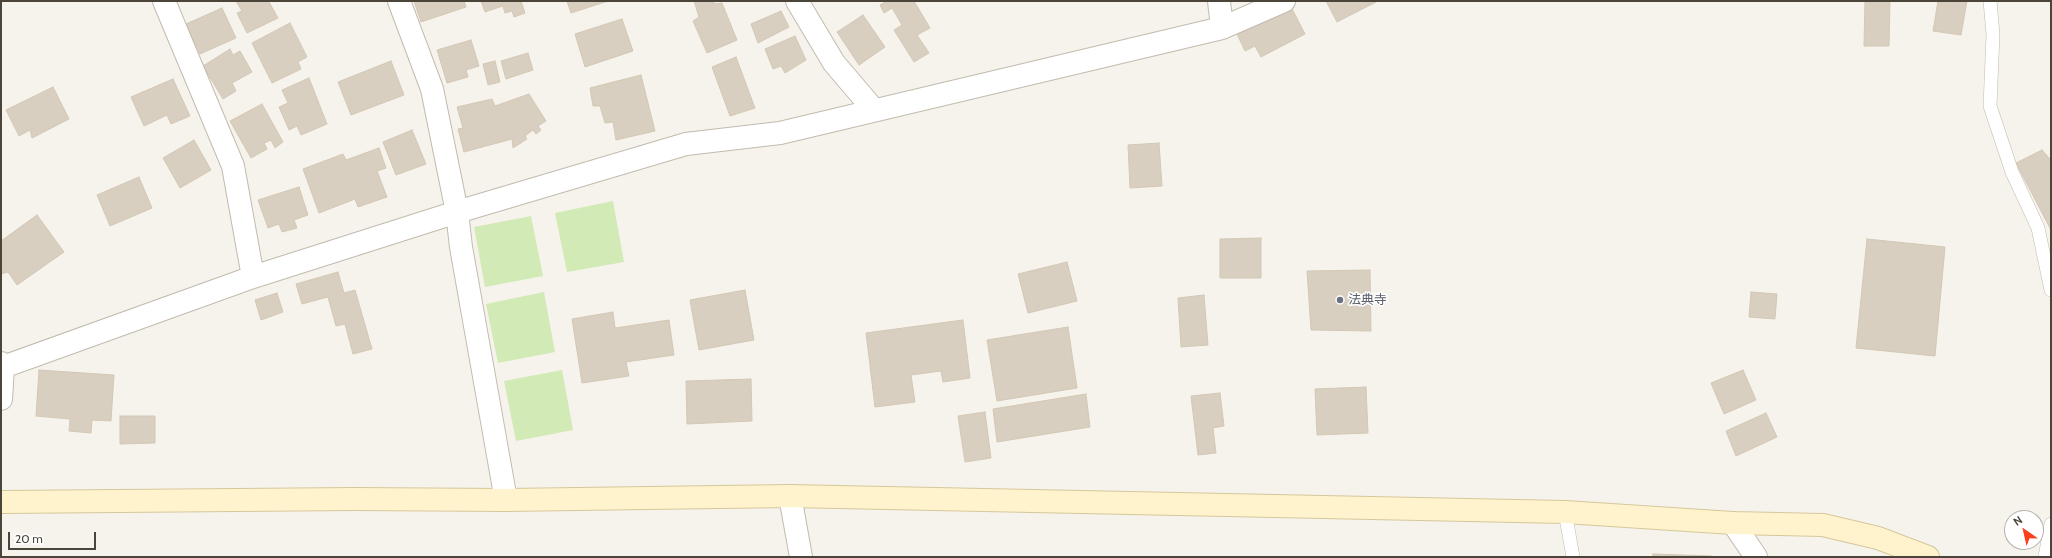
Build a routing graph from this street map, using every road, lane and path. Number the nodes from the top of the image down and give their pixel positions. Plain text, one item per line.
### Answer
1 (164, 1) edge
2 (399, 1) edge
3 (797, 1) edge
4 (1219, 1) edge
5 (1284, 1) edge
6 (1990, 1) edge
7 (1222, 28) junction
8 (874, 110) junction
9 (457, 212) junction
10 (253, 277) junction
11 (2051, 290) edge
12 (2, 365) edge
13 (1, 399) edge
14 (790, 496) junction
15 (506, 500) junction
16 (1, 502) edge
17 (1565, 512) junction
18 (1733, 523) junction
19 (2051, 524) edge
20 (801, 557) edge
21 (1573, 557) edge
22 (1756, 557) edge
23 (1928, 557) edge
24 (2045, 557) edge

1 - 10 street
2 - 9 street
3 - 8 street
4 - 7 street
5 - 7 street
6 - 11 lane
7 - 8 street
8 - 9 street
9 - 10 street
9 - 15 street
10 - 12 street
12 - 13 street
14 - 15 street
14 - 17 street
14 - 20 street
15 - 16 street
17 - 18 street
17 - 21 lane
18 - 22 street
18 - 23 street
19 - 24 lane

